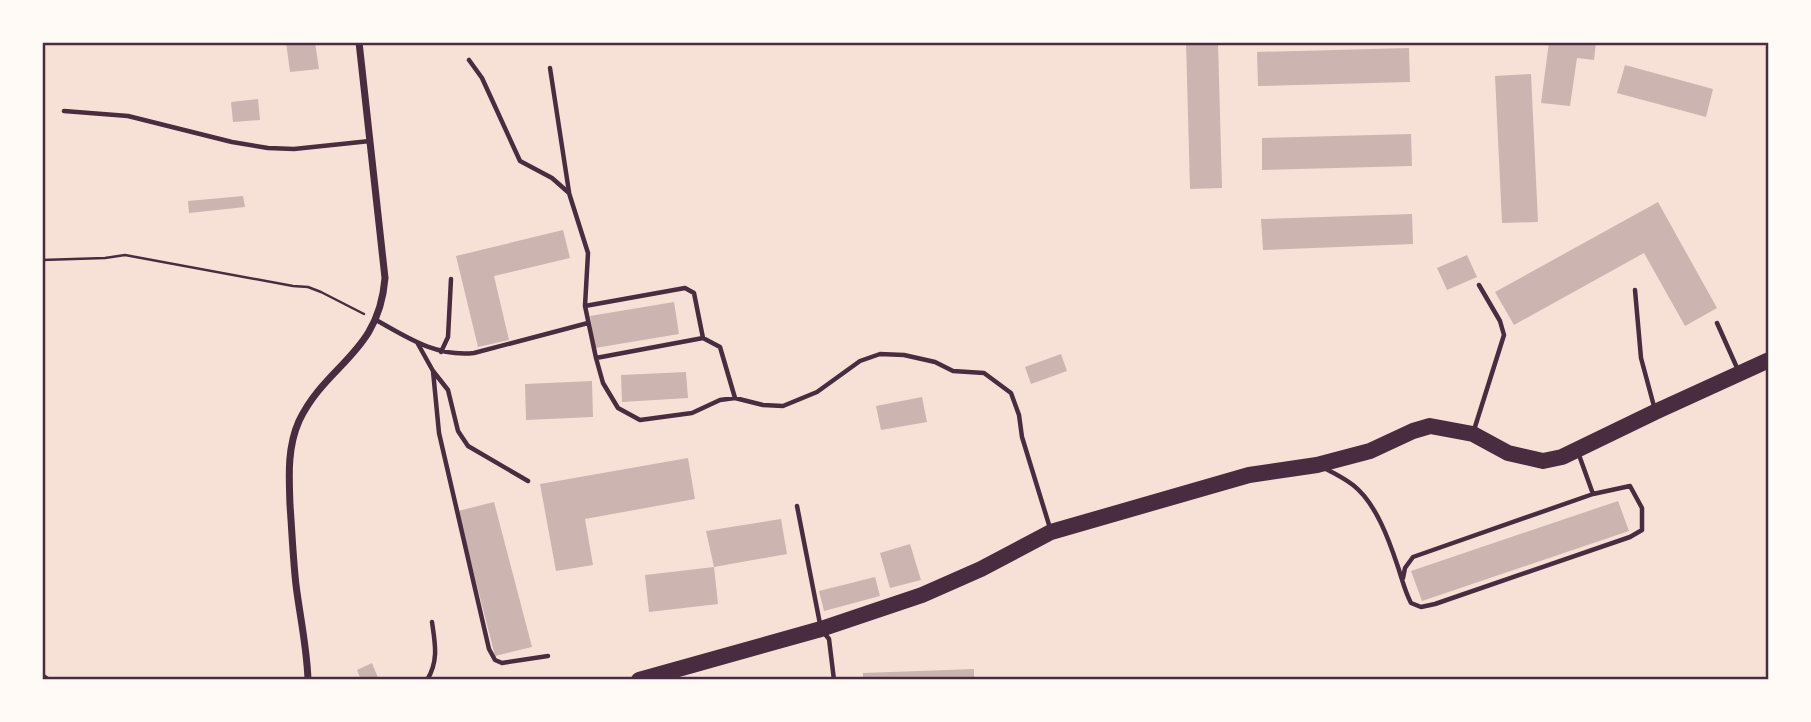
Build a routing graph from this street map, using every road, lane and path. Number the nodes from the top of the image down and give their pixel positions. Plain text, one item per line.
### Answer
1 (359, 42) edge
2 (470, 60) dead end
3 (550, 68) dead end
4 (64, 111) dead end
5 (371, 141) junction
6 (569, 193) junction
7 (42, 260) edge
8 (451, 279) dead end
9 (1479, 285) dead end
10 (1635, 290) dead end
11 (585, 306) junction
12 (376, 320) junction
13 (588, 323) junction
14 (1717, 323) dead end
15 (703, 338) junction
16 (417, 343) junction
17 (441, 352) junction
18 (596, 358) junction
19 (1769, 360) edge
20 (433, 371) junction
21 (1740, 374) junction
22 (735, 398) junction
23 (1655, 412) junction
24 (1473, 434) junction
25 (1577, 451) junction
26 (1317, 465) junction
27 (528, 481) dead end
28 (1593, 494) junction
29 (797, 506) dead end
30 (1051, 532) junction
31 (1402, 583) junction
32 (432, 622) dead end
33 (821, 629) junction
34 (548, 656) dead end
35 (42, 675) edge
36 (48, 680) edge
37 (309, 680) edge
38 (427, 680) edge
39 (639, 680) edge
40 (834, 680) edge

1 - 5 street
2 - 6 lane
3 - 6 lane
4 - 5 lane
5 - 12 street
6 - 11 lane
7 - 12 path
8 - 17 lane
9 - 24 lane
10 - 23 lane
11 - 13 lane
11 - 15 lane
12 - 16 lane
12 - 37 street
13 - 17 lane
13 - 18 lane
14 - 21 lane
15 - 18 lane
15 - 22 lane
16 - 17 lane
16 - 20 lane
18 - 22 lane
19 - 21 main road
20 - 27 lane
20 - 34 lane
21 - 23 main road
22 - 30 lane
23 - 25 main road
24 - 25 main road
24 - 26 main road
25 - 28 lane
26 - 30 main road
26 - 31 lane
28 - 31 lane
28 - 31 lane
29 - 33 lane
30 - 33 main road
32 - 38 lane
33 - 39 main road
33 - 40 lane
35 - 36 lane

